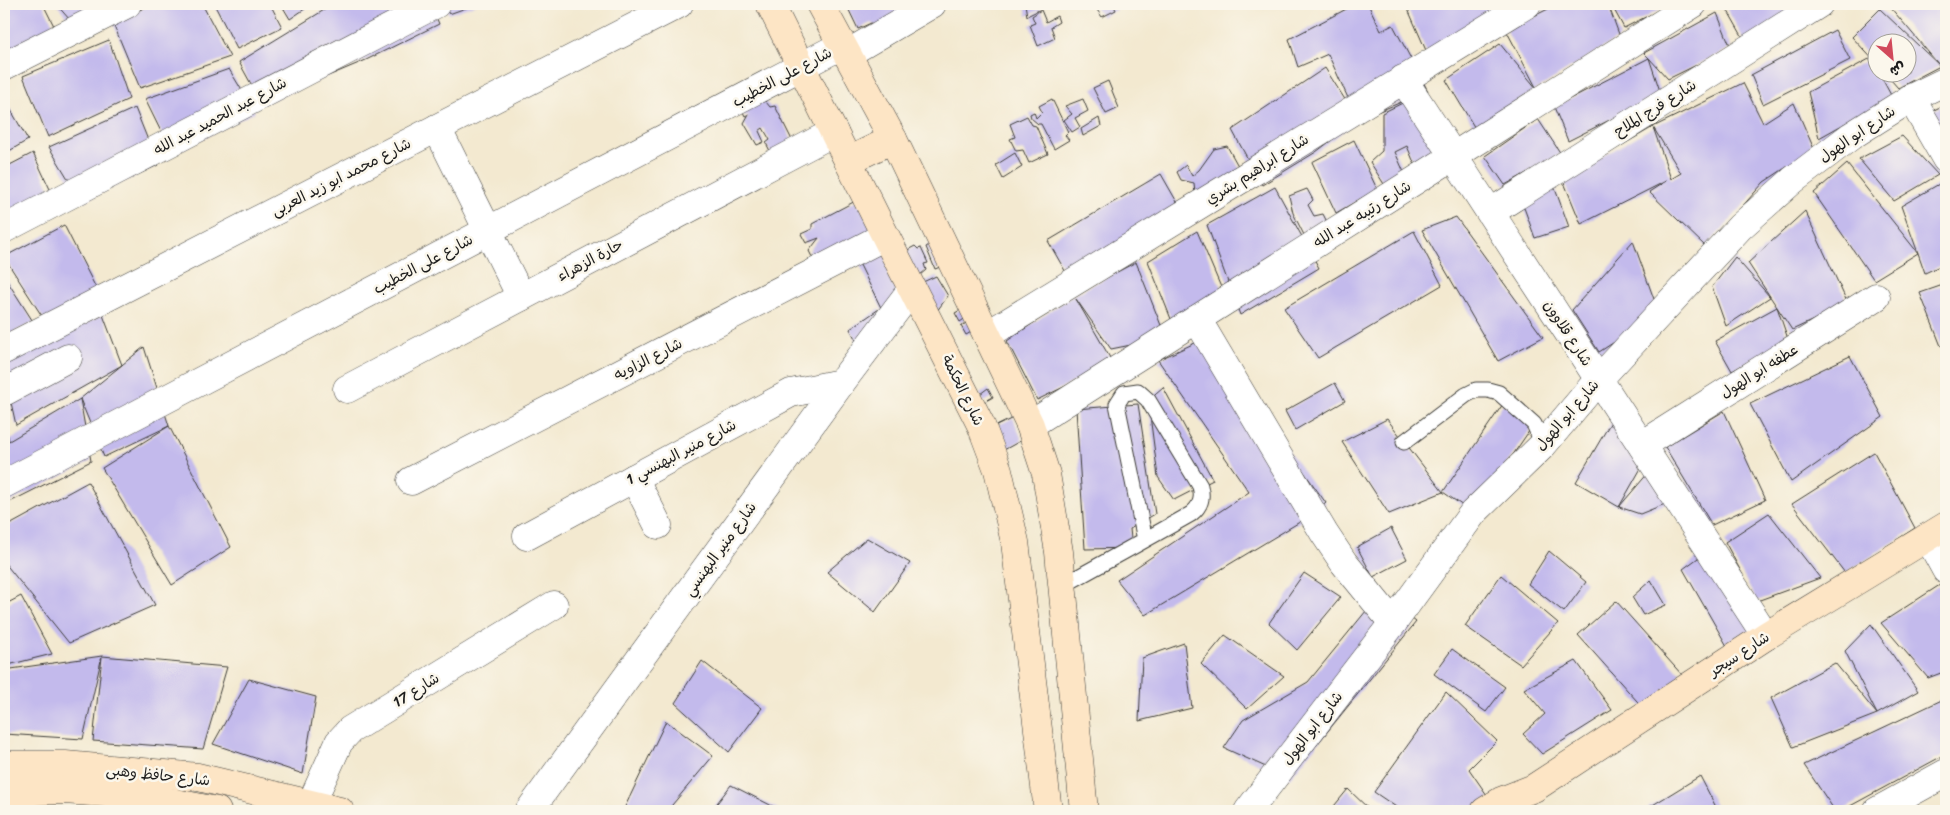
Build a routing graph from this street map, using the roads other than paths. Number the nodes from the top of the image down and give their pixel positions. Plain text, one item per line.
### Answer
1 (127, 4) edge
2 (436, 4) edge
3 (679, 4) edge
4 (770, 4) edge
5 (820, 4) edge
6 (932, 4) edge
7 (1527, 4) edge
8 (1693, 4) edge
9 (1819, 4) edge
10 (845, 50) junction
11 (4, 66) edge
12 (802, 67) junction
13 (1404, 79) junction
14 (1946, 81) edge
15 (1911, 98) junction
16 (437, 128) junction
17 (834, 132) junction
18 (893, 139) junction
19 (1454, 156) junction
20 (1946, 160) edge
21 (848, 161) junction
22 (1491, 212) junction
23 (4, 229) edge
24 (487, 230) junction
25 (885, 236) junction
26 (912, 289) junction
27 (521, 297) junction
28 (1876, 297) dead end
29 (1197, 318) junction
30 (988, 335) junction
31 (4, 350) edge
32 (68, 358) dead end
33 (1598, 380) junction
34 (840, 383) junction
35 (347, 389) dead end
36 (4, 392) edge
37 (1030, 425) junction
38 (1404, 442) dead end
39 (1543, 445) junction
40 (1642, 445) junction
41 (634, 478) junction
42 (411, 482) dead end
43 (4, 484) edge
44 (658, 525) dead end
45 (1937, 531) edge
46 (527, 536) dead end
47 (1145, 540) junction
48 (1946, 570) edge
49 (1062, 586) junction
50 (554, 605) dead end
51 (1393, 623) junction
52 (1766, 636) junction
53 (4, 765) edge
54 (1946, 773) edge
55 (1534, 788) junction
56 (4, 792) edge
57 (312, 804) junction
58 (217, 811) edge
59 (340, 811) edge
60 (529, 811) edge
61 (1048, 811) edge
62 (1084, 811) edge
63 (1248, 811) edge
64 (1485, 811) edge
65 (1520, 811) edge
66 (1877, 811) edge

1 - 11 street
2 - 23 street, شارع عبد الحميد عبد الله
3 - 16 street, شارع محمد ابو زيد العربى
4 - 12 street, شارع الحكمة
5 - 10 street
6 - 10 street, شارع على الخطيب
7 - 13 street, شارع ابراهيم بشري
8 - 19 street, شارع رتيبه عبد الله
9 - 22 street, شارع فرج الملاح
10 - 12 street, شارع على الخطيب
10 - 18 street
12 - 17 street, شارع الحكمة
12 - 24 street, شارع على الخطيب
13 - 19 street, شارع قلاوون
13 - 30 street, شارع ابراهيم بشري
14 - 15 street, شارع ابو الهول
15 - 20 street
15 - 33 street, شارع ابو الهول
16 - 24 street
16 - 31 street, شارع محمد ابو زيد العربى
17 - 21 street, شارع الحكمة
17 - 27 street, حارة الزهراء
18 - 21 street
18 - 30 street
19 - 22 street, شارع قلاوون
19 - 29 street, شارع رتيبه عبد الله
21 - 25 street, شارع الحكمة
22 - 33 street, شارع قلاوون
24 - 27 street
24 - 43 street, شارع على الخطيب
25 - 26 street, شارع الحكمة
25 - 42 street, شارع الزاويه
26 - 34 street, شارع منير البهنسي
26 - 61 street, شارع الحكمة
27 - 35 street, حارة الزهراء
28 - 40 street, عطفه ابو الهول
29 - 37 street, شارع رتيبه عبد الله
29 - 51 street
30 - 37 street
32 - 36 street
33 - 39 street, شارع ابو الهول
33 - 40 street, شارع قلاوون
34 - 41 street, شارع منير البهنسي 1
34 - 60 street, شارع منير البهنسي
37 - 49 street
38 - 39 lane
39 - 51 street, شارع ابو الهول
40 - 52 street, شارع قلاوون
41 - 44 street
41 - 46 street, شارع منير البهنسي 1
45 - 48 street
45 - 52 street, شارع سيجر
47 - 47 lane
47 - 49 lane
49 - 62 street
50 - 57 street, شارع 17
51 - 63 street, شارع ابو الهول
52 - 55 street, شارع سيجر
53 - 57 street, شارع حافظ وهبى
54 - 66 street
55 - 64 street, شارع سيجر
55 - 65 street, شارع سيجر
56 - 58 street, شارع حافظ وهبى
57 - 59 street, شارع حافظ وهبى

